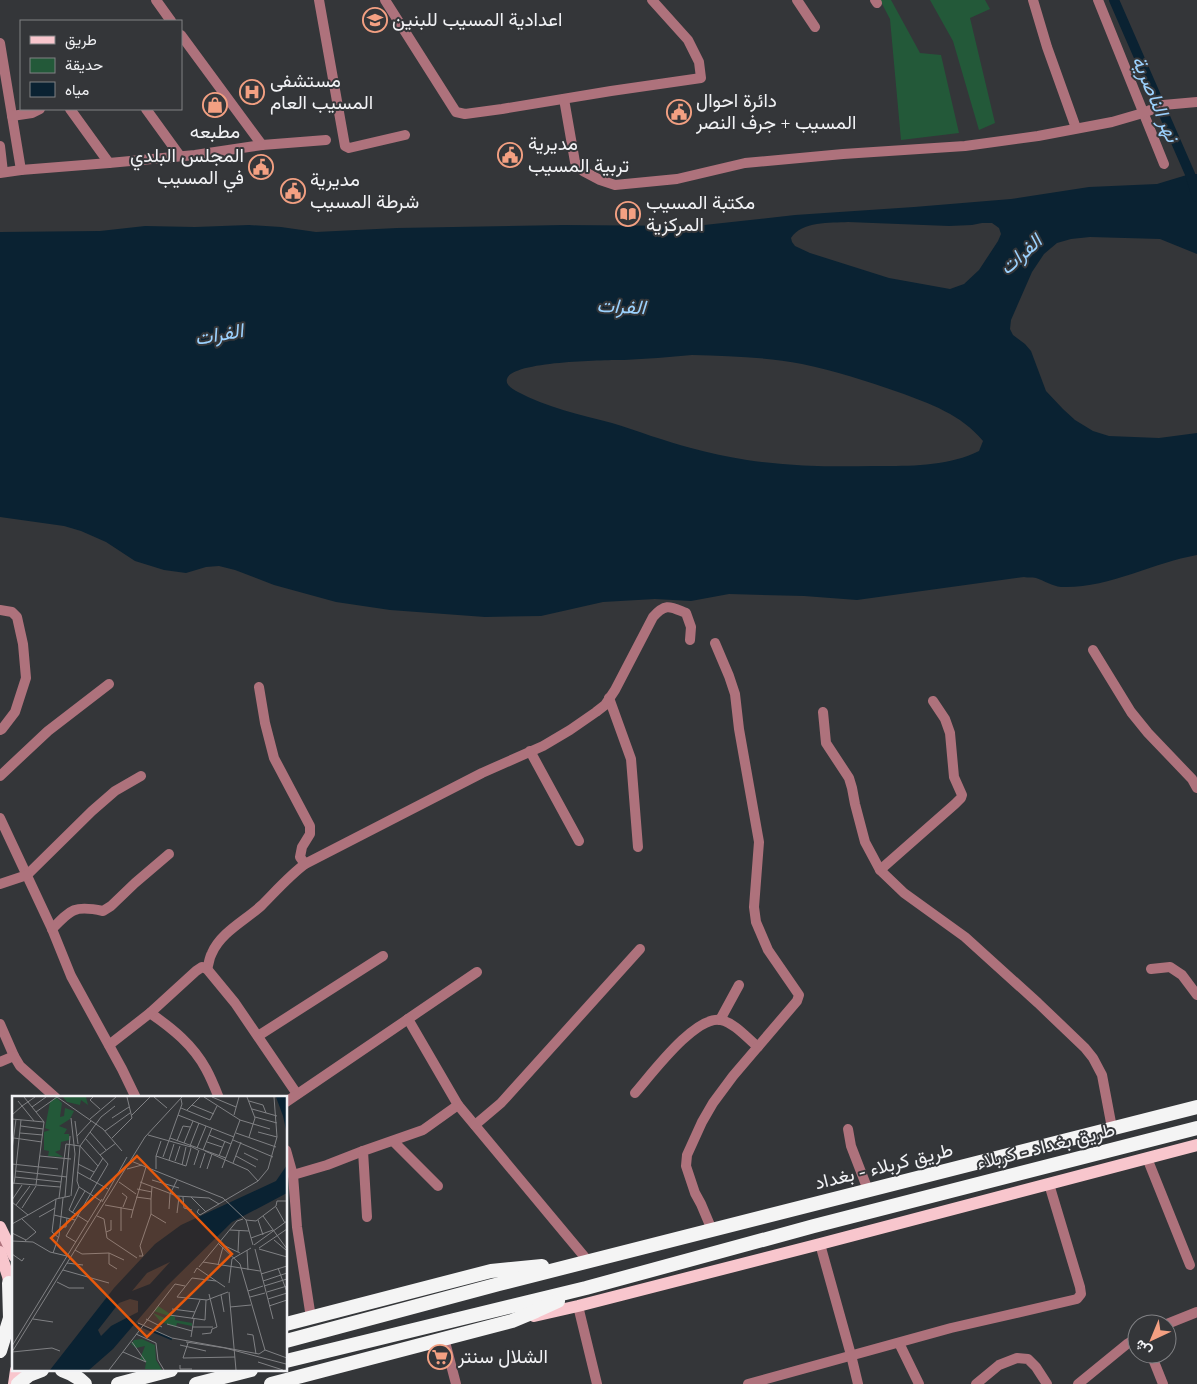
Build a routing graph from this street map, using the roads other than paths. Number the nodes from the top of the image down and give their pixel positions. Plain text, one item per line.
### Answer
1 (156, 0) edge
2 (319, 0) edge
3 (386, 0) edge
4 (652, 0) edge
5 (797, 0) edge
6 (1033, 0) edge
7 (1098, 0) edge
8 (170, 20) edge
9 (815, 26) dead end
10 (182, 36) edge
11 (0, 43) edge
12 (564, 99) junction
13 (1197, 102) edge
14 (38, 110) edge
15 (71, 110) edge
16 (147, 110) edge
17 (1147, 112) junction
18 (12, 116) junction
19 (1076, 128) junction
20 (405, 135) dead end
21 (326, 140) dead end
22 (0, 146) edge
23 (262, 146) junction
24 (180, 156) junction
25 (109, 164) junction
26 (1164, 164) dead end
27 (21, 170) junction
28 (2, 173) edge
29 (0, 610) edge
30 (690, 640) dead end
31 (715, 643) dead end
32 (1093, 650) dead end
33 (109, 684) dead end
34 (258, 687) dead end
35 (609, 698) junction
36 (933, 701) dead end
37 (823, 712) dead end
38 (0, 730) edge
39 (530, 751) junction
40 (0, 776) edge
41 (141, 776) dead end
42 (1197, 788) edge
43 (0, 818) edge
44 (579, 840) dead end
45 (638, 847) dead end
46 (169, 854) dead end
47 (305, 864) junction
48 (880, 870) junction
49 (27, 875) junction
50 (0, 884) edge
51 (52, 929) junction
52 (640, 949) dead end
53 (383, 956) dead end
54 (207, 969) junction
55 (1151, 969) dead end
56 (477, 972) dead end
57 (739, 985) dead end
58 (1197, 995) edge
59 (150, 1013) junction
60 (408, 1019) junction
61 (720, 1020) junction
62 (0, 1024) edge
63 (258, 1036) junction
64 (109, 1045) junction
65 (758, 1047) junction
66 (14, 1056) junction
67 (0, 1062) edge
68 (635, 1093) dead end
69 (297, 1094) junction
70 (54, 1096) edge
71 (135, 1096) edge
72 (218, 1096) edge
73 (288, 1101) edge
74 (458, 1105) junction
75 (1197, 1107) edge
76 (474, 1125) junction
77 (1112, 1128) junction
78 (1197, 1128) edge
79 (848, 1129) dead end
80 (393, 1141) junction
81 (1197, 1146) edge
82 (363, 1151) junction
83 (288, 1157) edge
84 (1147, 1158) junction
85 (293, 1175) junction
86 (1049, 1184) junction
87 (438, 1186) dead end
88 (868, 1190) junction
89 (368, 1217) dead end
90 (738, 1223) junction
91 (0, 1228) edge
92 (707, 1231) junction
93 (5, 1244) edge
94 (820, 1244) junction
95 (744, 1245) junction
96 (703, 1256) junction
97 (584, 1262) junction
98 (1190, 1265) dead end
99 (10, 1283) junction
100 (586, 1288) junction
101 (12, 1294) edge
102 (578, 1306) junction
103 (1197, 1312) edge
104 (311, 1318) junction
105 (512, 1320) junction
106 (1177, 1320) edge
107 (288, 1324) edge
108 (444, 1338) junction
109 (288, 1340) edge
110 (899, 1343) junction
111 (1127, 1344) edge
112 (0, 1351) edge
113 (851, 1355) junction
114 (288, 1361) edge
115 (1154, 1364) edge
116 (67, 1372) edge
117 (75, 1372) edge
118 (163, 1372) edge
119 (243, 1372) edge
120 (289, 1382) edge
121 (85, 1384) edge
122 (118, 1384) edge
123 (196, 1384) edge
124 (271, 1384) edge
125 (456, 1384) edge
126 (596, 1384) edge
127 (748, 1384) edge
128 (858, 1384) edge
129 (919, 1384) edge
130 (976, 1384) edge
131 (1048, 1384) edge
132 (1078, 1384) edge
133 (1163, 1384) edge

1 - 8 street
2 - 20 street
3 - 12 street
4 - 12 street
5 - 9 street
6 - 19 street
7 - 17 street
10 - 23 street
11 - 18 street
12 - 19 street
13 - 17 street
14 - 18 street
15 - 25 street
16 - 24 street
17 - 19 street
17 - 26 street
18 - 27 street
21 - 23 street
22 - 28 street
23 - 24 street
24 - 25 street
25 - 27 street
27 - 28 street
29 - 38 street
30 - 35 street
31 - 65 street
32 - 42 street
33 - 40 street
34 - 47 street
35 - 39 street
35 - 45 street
36 - 48 street
37 - 48 street
39 - 44 street
39 - 47 street
41 - 49 street
43 - 49 street
46 - 51 street
47 - 54 street
48 - 77 street
49 - 50 street
49 - 51 street
51 - 64 street
52 - 76 street
53 - 63 street
54 - 59 street
54 - 63 street
55 - 58 street
56 - 60 street
57 - 61 street
59 - 64 street
59 - 72 street
60 - 69 street
60 - 74 street
61 - 65 street
61 - 68 street
62 - 66 street
63 - 69 street
64 - 71 street
65 - 92 street
66 - 67 street
66 - 70 street
69 - 73 street
74 - 76 street
74 - 80 street
75 - 77 highway, طريق كربلاء - بغداد
76 - 97 street
77 - 88 highway, طريق كربلاء - بغداد
78 - 95 highway, طريق بغداد - كربلاء
79 - 88 street
80 - 82 street
80 - 87 street
81 - 84 main road
82 - 85 street
82 - 89 street
83 - 85 street
84 - 86 main road
84 - 98 street
85 - 104 street
86 - 94 main road
86 - 110 street
88 - 90 highway, طريق كربلاء - بغداد
90 - 92 highway, طريق كربلاء - بغداد
90 - 95 highway
91 - 93 main road
92 - 96 highway
92 - 97 highway, طريق كربلاء - بغداد
93 - 99 main road
94 - 102 main road
94 - 113 street
95 - 96 highway, طريق بغداد - كربلاء
96 - 100 highway, طريق بغداد - كربلاء
97 - 104 highway
97 - 109 highway
99 - 101 main road
99 - 112 highway
100 - 105 highway
100 - 114 highway
102 - 105 main road
102 - 126 street
103 - 106 street
104 - 107 highway
105 - 108 highway
108 - 120 highway
108 - 125 street
110 - 113 street
110 - 129 street
111 - 132 street
113 - 127 street
113 - 128 street
115 - 133 street
116 - 121 highway
117 - 121 main road
118 - 122 highway
119 - 123 highway
120 - 124 highway
130 - 131 street

